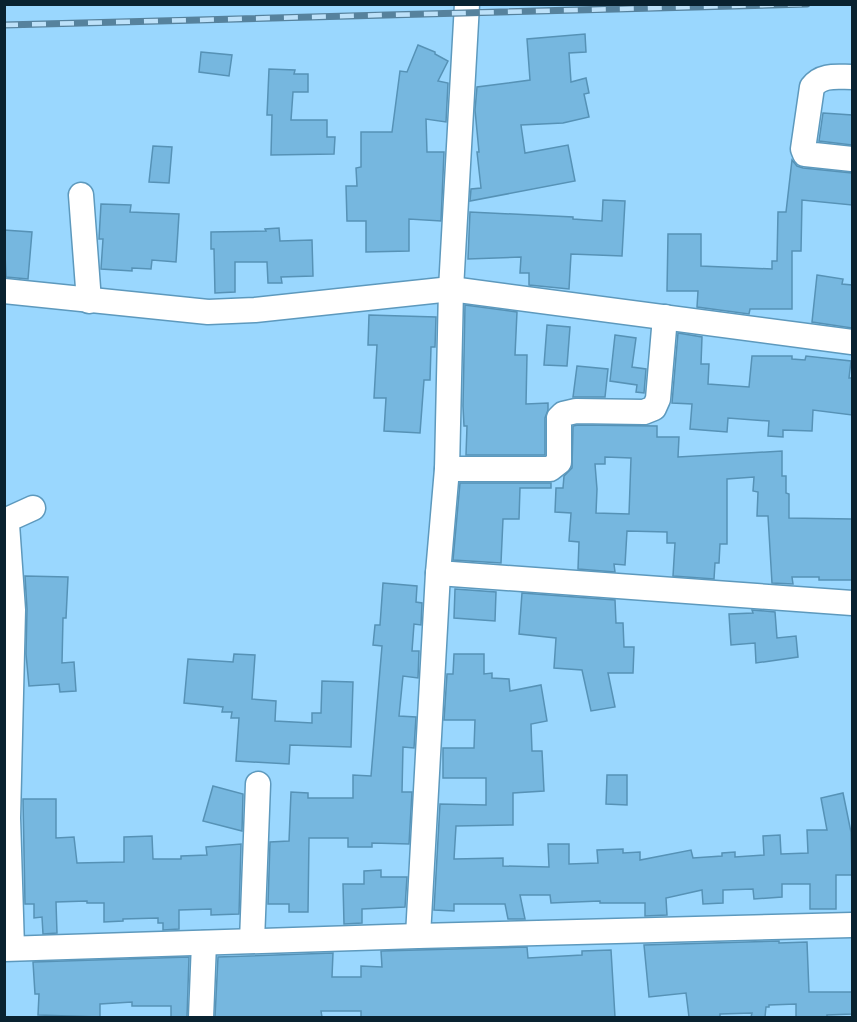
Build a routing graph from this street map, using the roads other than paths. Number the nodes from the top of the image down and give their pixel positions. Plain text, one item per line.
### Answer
1 (467, 4) edge
2 (852, 77) edge
3 (852, 159) edge
4 (81, 195) dead end
5 (451, 289) junction
6 (4, 291) edge
7 (89, 301) junction
8 (665, 317) junction
9 (852, 342) edge
10 (447, 469) junction
11 (33, 508) dead end
12 (438, 573) junction
13 (852, 603) edge
14 (258, 784) dead end
15 (852, 925) edge
16 (418, 936) junction
17 (252, 940) junction
18 (204, 943) junction
19 (8, 949) edge
20 (201, 1017) edge

1 - 5 street
2 - 3 street
4 - 7 street
5 - 7 street
5 - 8 street
5 - 10 street
6 - 7 street
8 - 9 street
8 - 10 street
10 - 12 street
11 - 19 street
12 - 13 street
12 - 16 street
14 - 17 street
15 - 16 street
16 - 17 street
17 - 18 street
18 - 19 street
18 - 20 street

